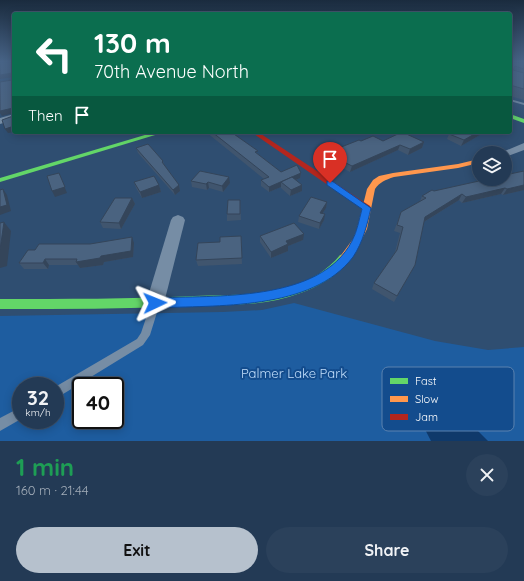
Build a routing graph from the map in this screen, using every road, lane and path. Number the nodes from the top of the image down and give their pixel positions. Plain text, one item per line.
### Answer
1 (512, 101) edge
2 (524, 104) edge
3 (512, 117) edge
4 (12, 118) edge
5 (0, 121) edge
6 (524, 121) edge
7 (155, 134) edge
8 (257, 134) edge
9 (524, 146) edge
10 (512, 151) edge
11 (472, 163) edge
12 (0, 180) edge
13 (367, 208) junction
14 (178, 220) dead end
15 (155, 303) junction
16 (0, 304) edge
17 (64, 388) edge
18 (12, 418) edge
19 (0, 425) edge

1 - 2 lane
3 - 6 street
4 - 5 street
7 - 12 street
8 - 13 street
9 - 10 street
11 - 13 street
13 - 15 street
14 - 15 street
15 - 16 street
15 - 17 lane
18 - 19 lane

